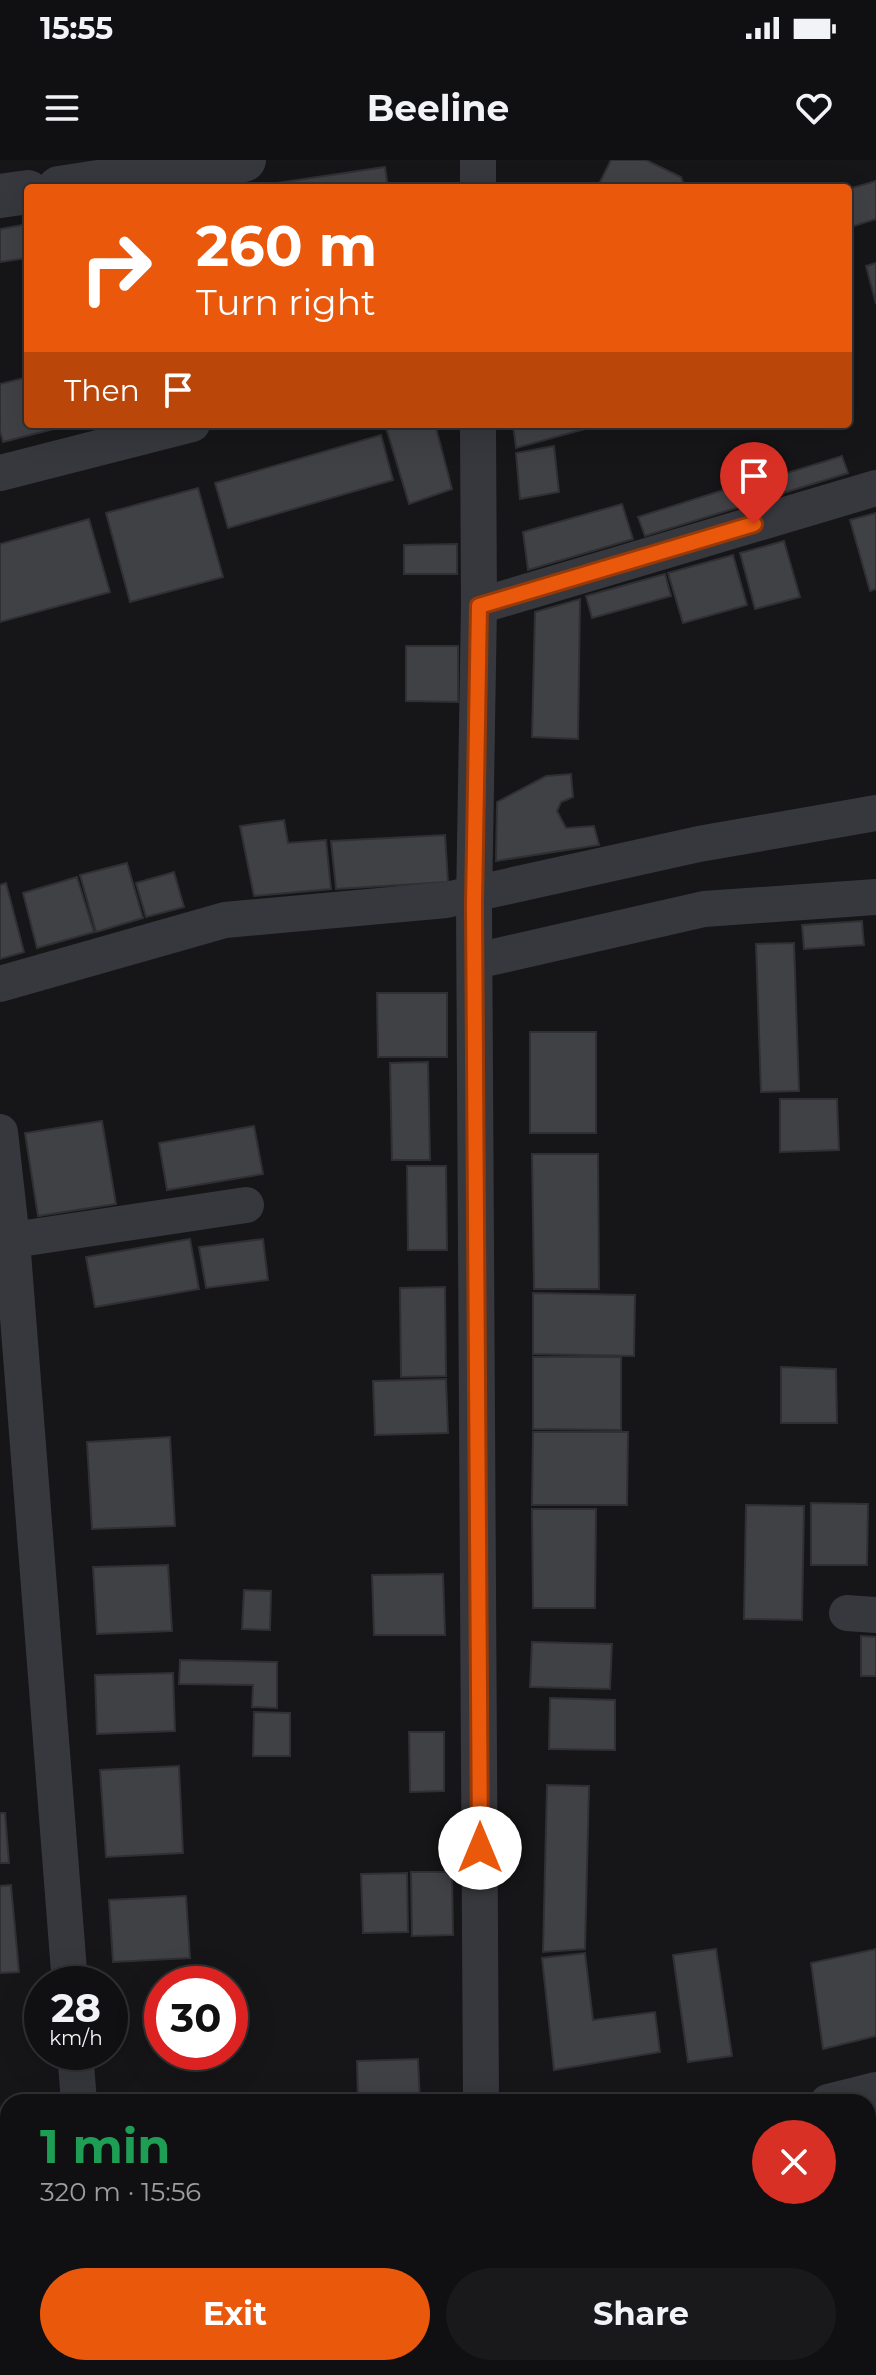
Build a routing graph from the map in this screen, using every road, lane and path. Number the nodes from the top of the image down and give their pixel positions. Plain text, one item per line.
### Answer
1 (244, 160) edge
2 (478, 160) edge
3 (85, 184) edge
4 (478, 184) edge
5 (24, 193) edge
6 (0, 196) edge
7 (176, 428) edge
8 (478, 428) edge
9 (0, 473) edge
10 (876, 488) edge
11 (479, 606) junction
12 (876, 813) edge
13 (876, 897) edge
14 (475, 923) junction
15 (0, 984) edge
16 (0, 1132) edge
17 (246, 1205) dead end
18 (6, 1241) edge
19 (68, 1966) edge
20 (76, 2070) edge
21 (78, 2094) edge
22 (481, 2094) edge

1 - 3 street
2 - 4 street
5 - 6 street
7 - 9 street
8 - 11 street
10 - 11 street
11 - 14 street
12 - 14 street
13 - 14 street
14 - 15 street
14 - 22 street
16 - 18 street
17 - 18 street
18 - 19 street
20 - 21 street

